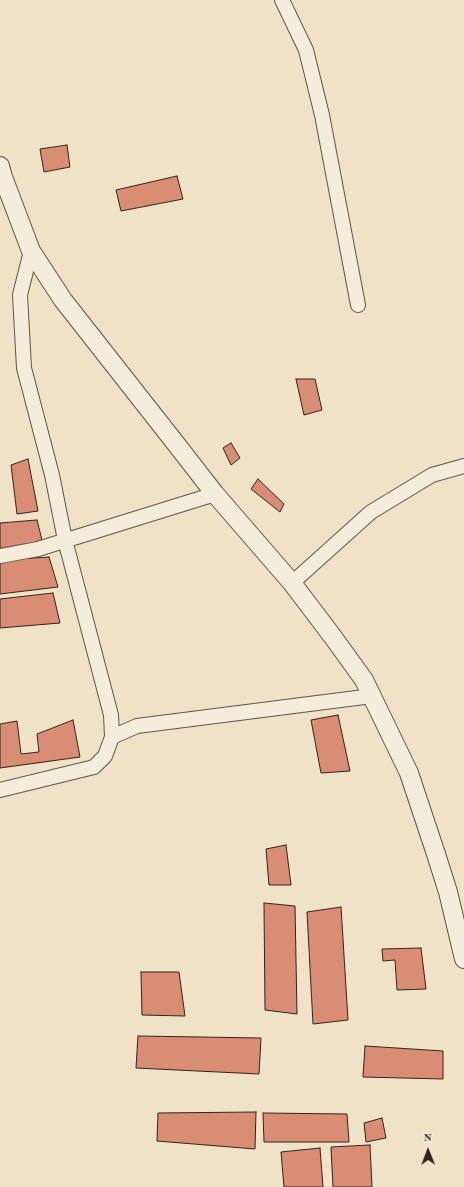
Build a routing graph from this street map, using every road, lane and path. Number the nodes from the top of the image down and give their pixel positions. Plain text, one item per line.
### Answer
1 (282, 0) edge
2 (0, 166) edge
3 (31, 251) junction
4 (358, 305) dead end
5 (464, 466) edge
6 (215, 494) junction
7 (65, 540) junction
8 (0, 556) edge
9 (292, 583) junction
10 (372, 696) junction
11 (112, 737) junction
12 (0, 790) edge
13 (464, 959) edge

1 - 4 street
2 - 3 street
3 - 6 street
3 - 7 street
5 - 9 street
6 - 7 street
6 - 9 street
7 - 8 street
7 - 11 street
9 - 10 street
10 - 11 street
10 - 13 street
11 - 12 street

